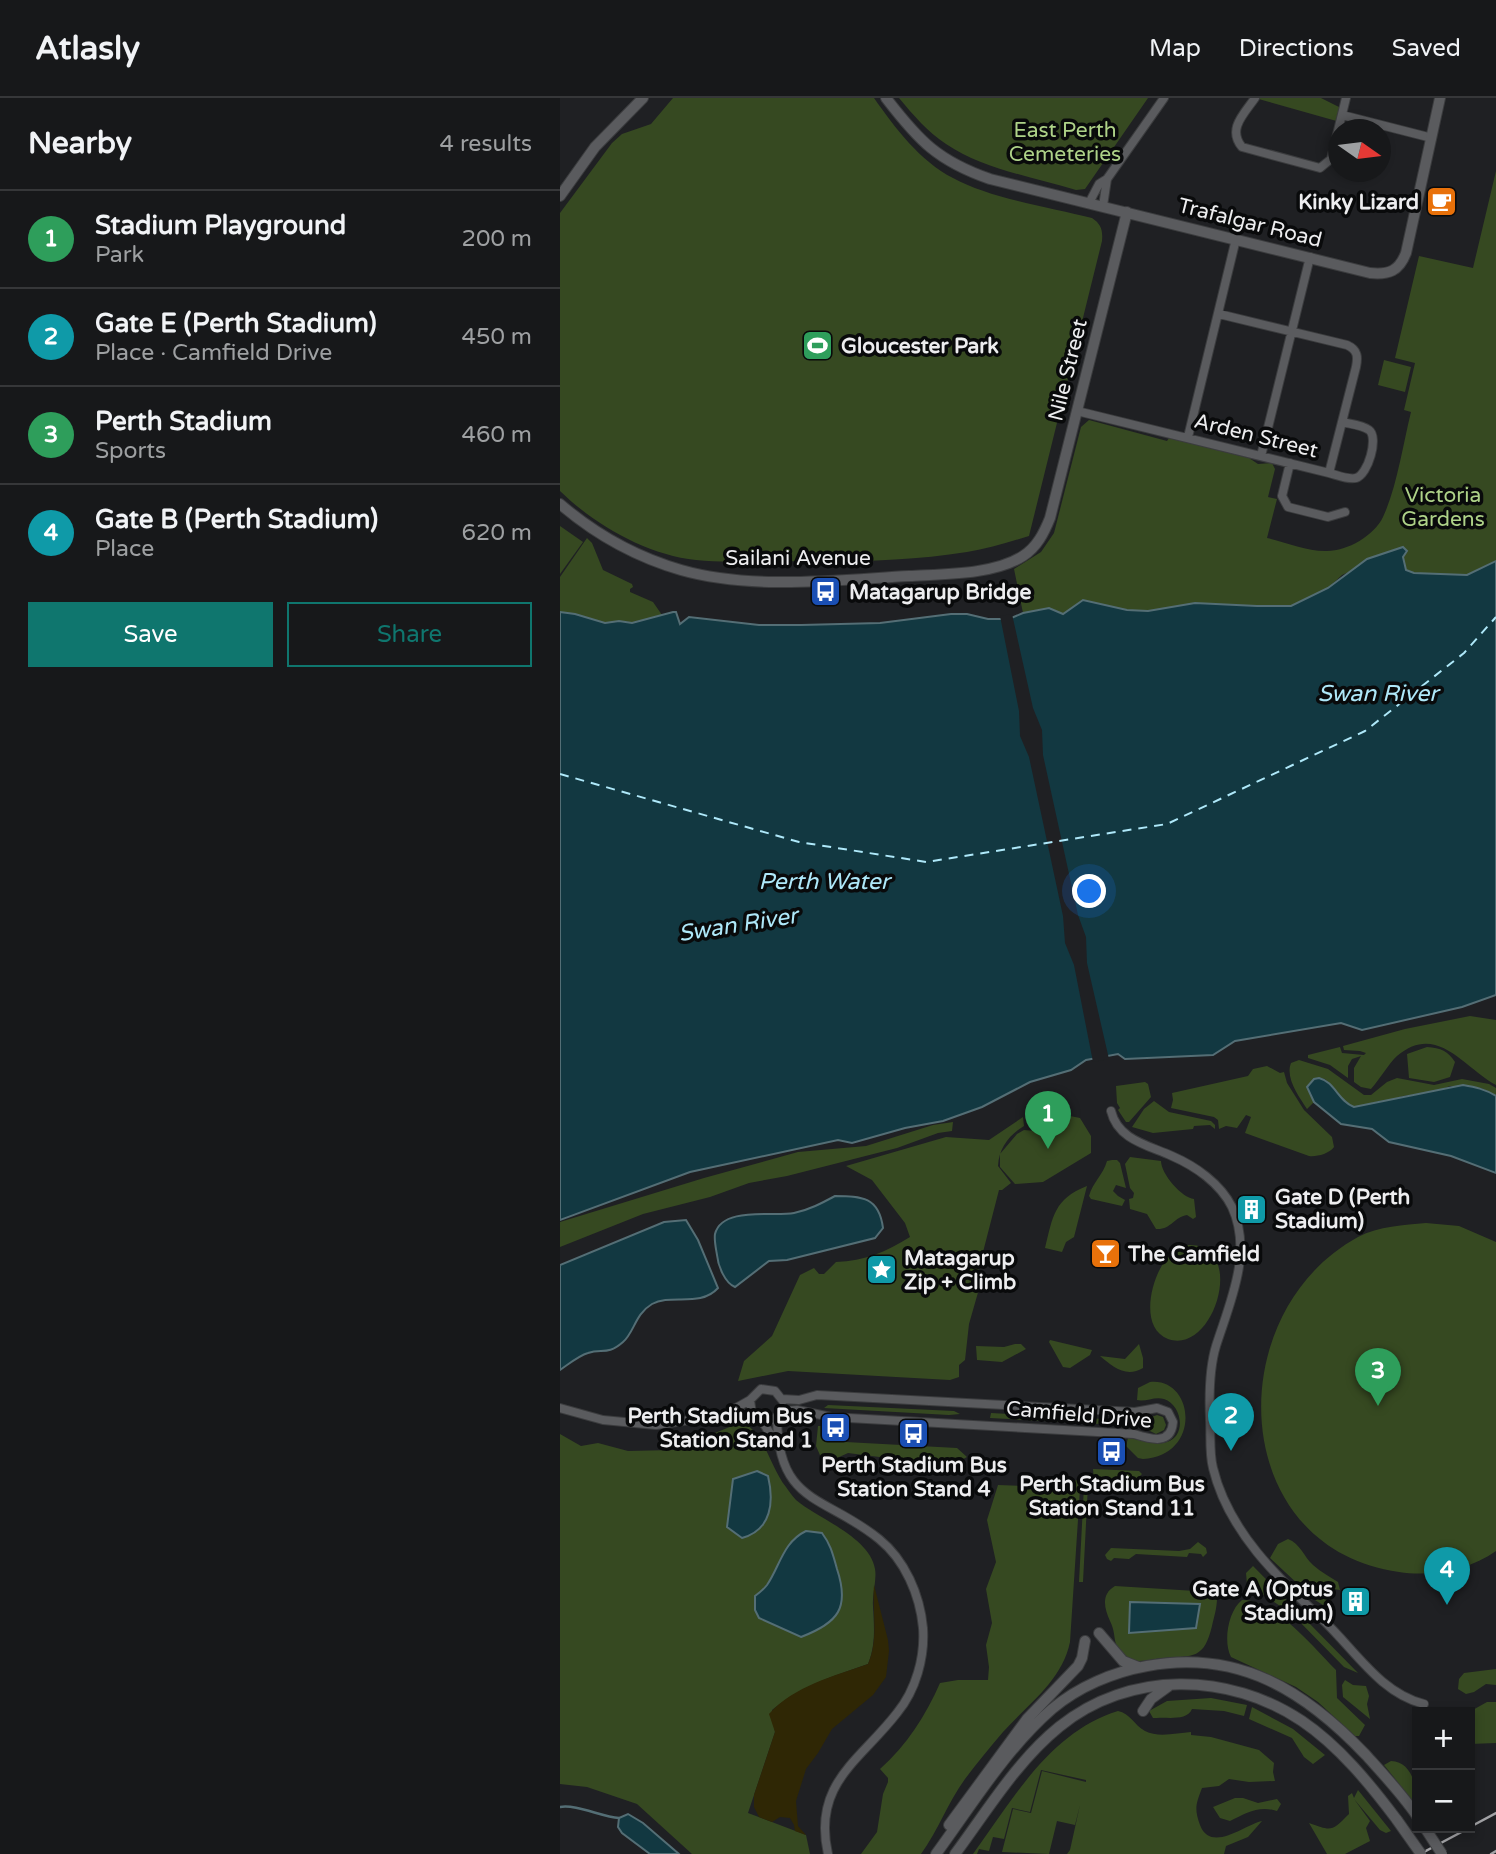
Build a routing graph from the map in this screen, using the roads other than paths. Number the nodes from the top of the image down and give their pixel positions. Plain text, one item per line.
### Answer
1 (643, 98) edge
2 (886, 98) edge
3 (1164, 98) edge
4 (1255, 98) edge
5 (1346, 98) edge
6 (1440, 98) edge
7 (1342, 115) junction
8 (1432, 138) junction
9 (1107, 179) junction
10 (560, 196) edge
11 (1097, 205) junction
12 (1127, 212) junction
13 (1236, 239) junction
14 (1310, 257) junction
15 (1219, 314) junction
16 (1291, 331) junction
17 (1077, 411) junction
18 (1342, 422) junction
19 (1188, 437) junction
20 (1261, 456) junction
21 (1290, 463) junction
22 (1329, 473) junction
23 (560, 504) edge
24 (1345, 512) dead end
25 (1043, 536) joint
26 (1111, 1111) dead end
27 (782, 1399) junction
28 (750, 1400) junction
29 (560, 1408) edge
30 (752, 1414) junction
31 (724, 1415) junction
32 (779, 1415) junction
33 (762, 1421) junction
34 (779, 1448) junction
35 (1099, 1633) dead end
36 (1085, 1640) dead end
37 (1140, 1667) junction
38 (1171, 1684) junction
39 (1424, 1704) dead end
40 (1143, 1711) dead end
41 (1412, 1809) edge
42 (1428, 1833) edge
43 (828, 1854) edge
44 (934, 1854) edge
45 (955, 1854) edge
46 (1422, 1854) edge
47 (1442, 1854) edge

1 - 10 street
2 - 11 street, Trafalgar Road
3 - 9 street
4 - 7 street
5 - 7 street
6 - 8 street
7 - 8 street
8 - 14 street, Trafalgar Road
9 - 11 street
9 - 11 street
11 - 12 street, Trafalgar Road
12 - 13 street, Trafalgar Road
12 - 17 street, Nile Street
13 - 14 street, Trafalgar Road
13 - 15 street
14 - 16 street
15 - 16 street, Arden Street
15 - 19 street
16 - 18 street, Arden Street
16 - 20 street
17 - 19 street, Arden Street
17 - 25 street, Nile Street
18 - 22 street, Arden Street
18 - 22 street
19 - 20 street, Arden Street
20 - 21 street, Arden Street
21 - 22 street, Arden Street
21 - 24 street
23 - 25 street, Sailani Avenue
26 - 39 street
27 - 28 street
27 - 32 street
27 - 32 street, Camfield Drive
28 - 30 street
28 - 31 street
29 - 31 street
30 - 31 street
30 - 33 street
32 - 33 street
32 - 34 street
33 - 34 street
34 - 43 street
35 - 37 street
36 - 44 street
37 - 41 street
37 - 44 street
38 - 40 street
38 - 45 street
38 - 46 street, bridge
42 - 47 street, bridge

